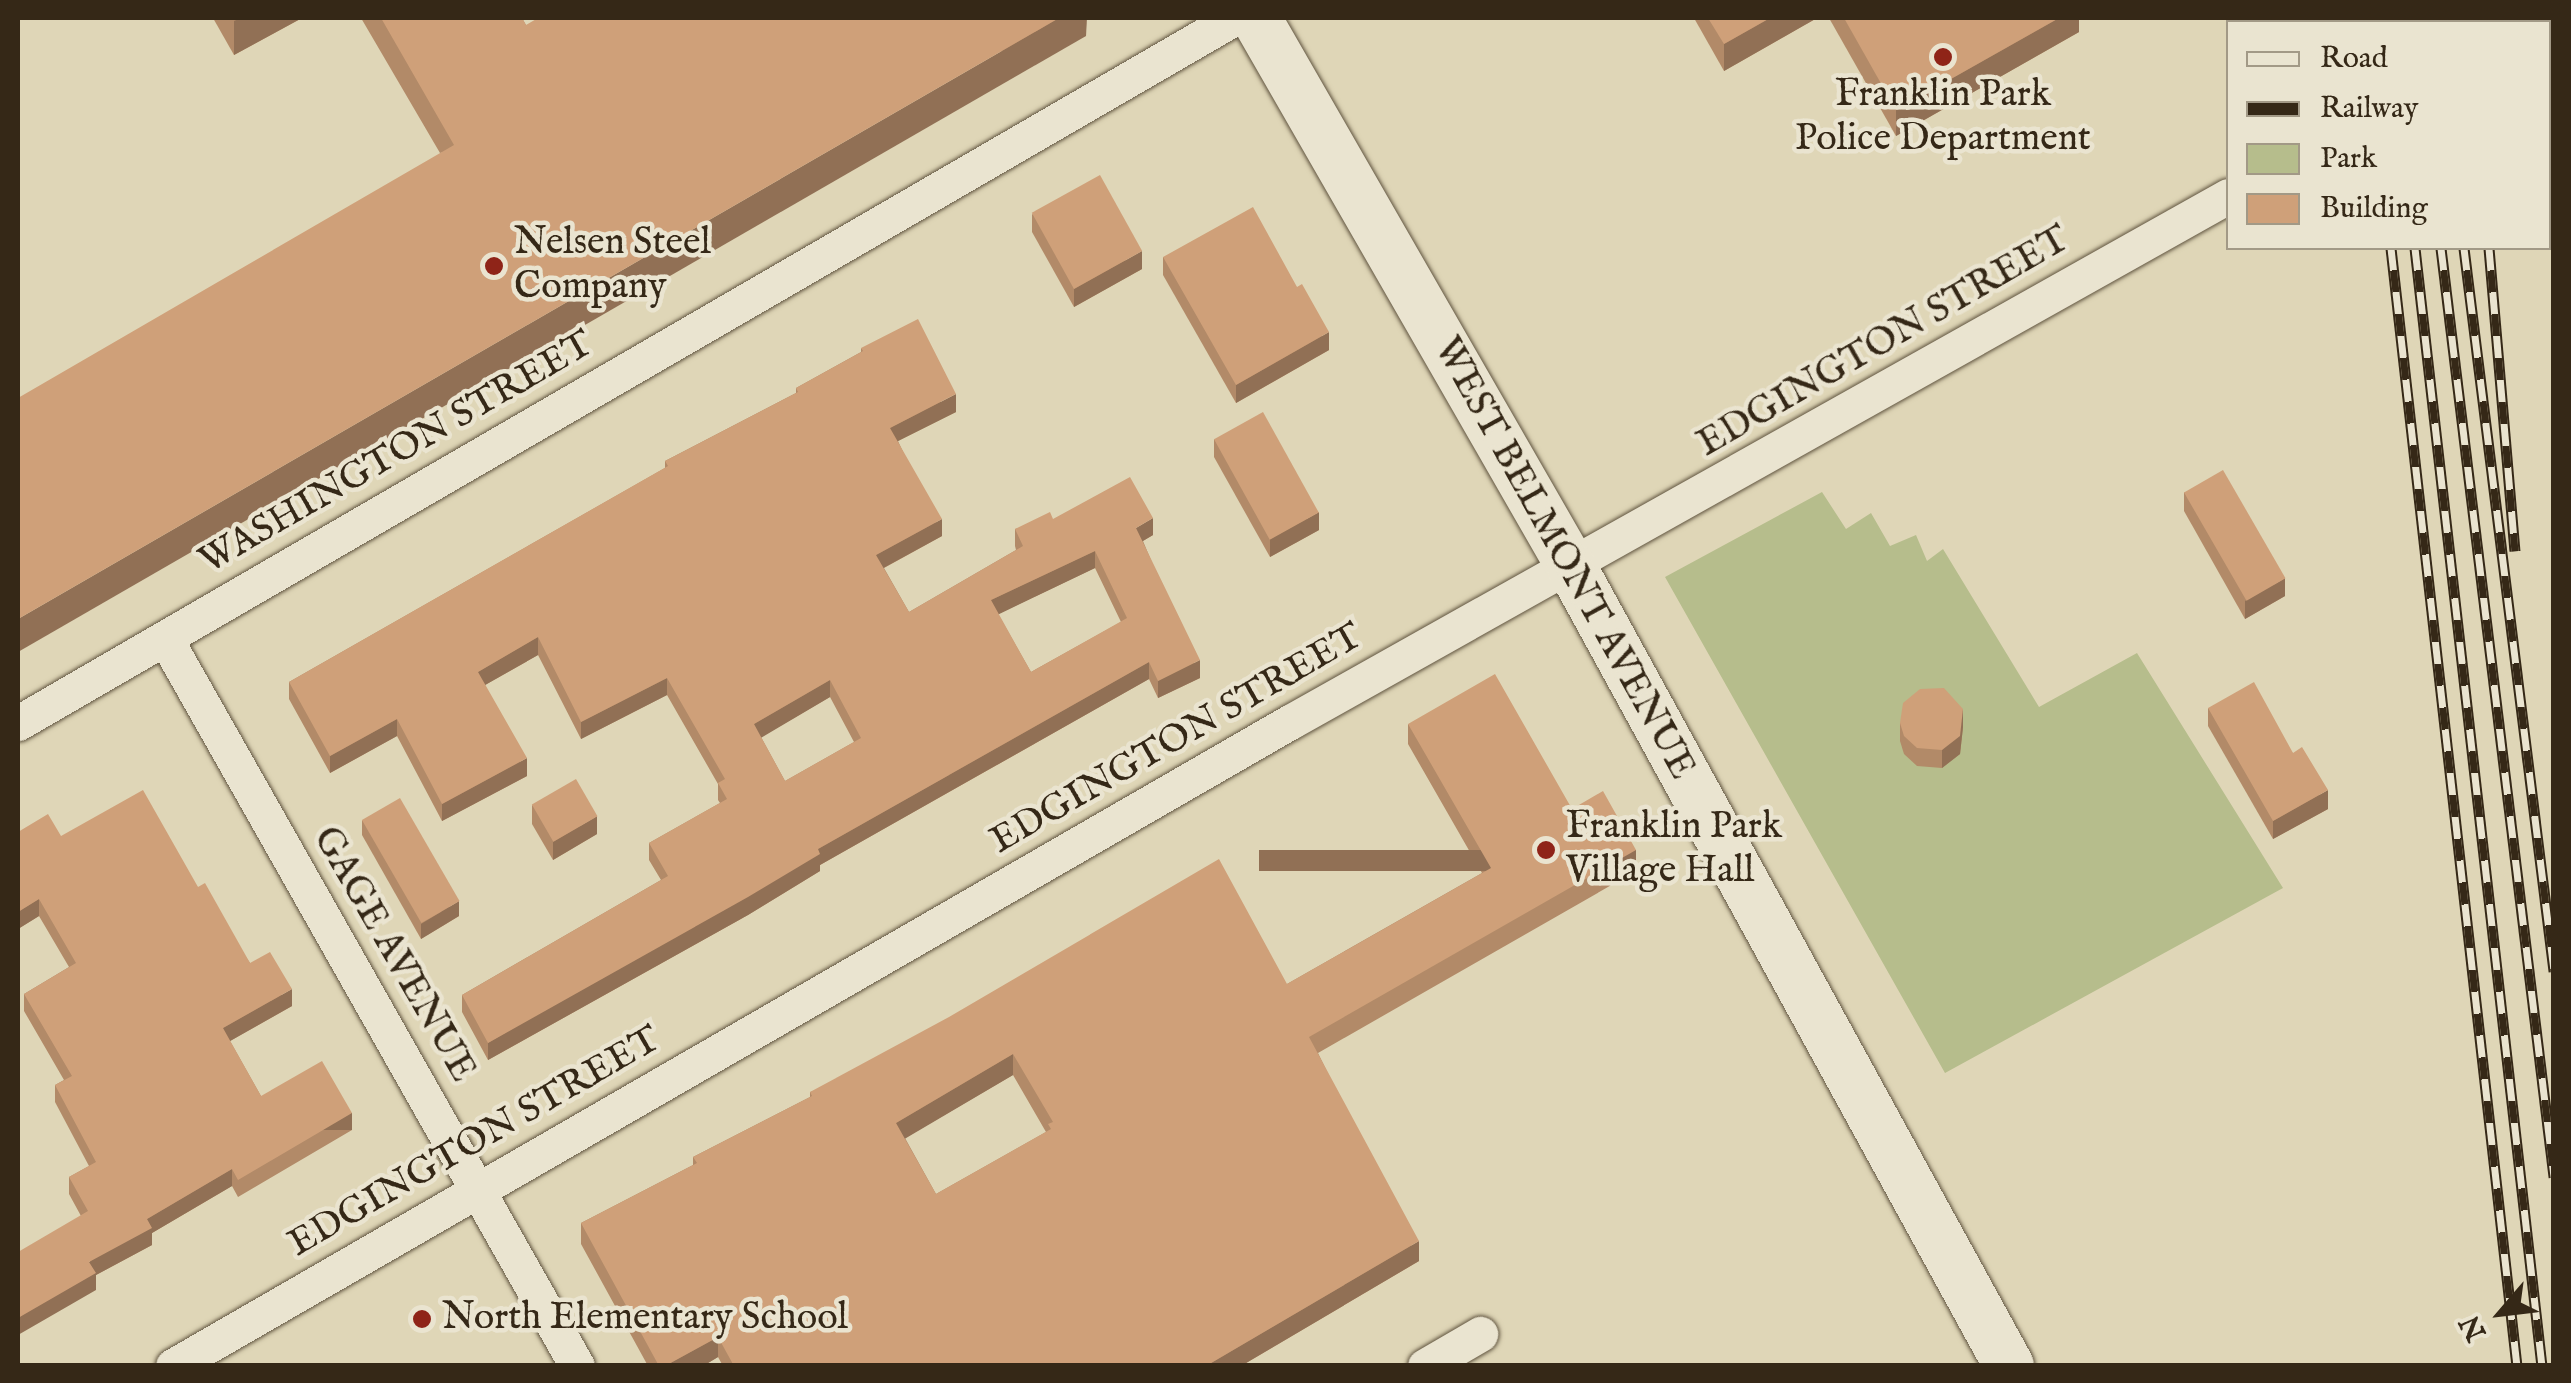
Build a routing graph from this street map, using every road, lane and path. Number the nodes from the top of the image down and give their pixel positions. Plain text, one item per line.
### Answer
1 (1234, 18) edge
2 (1256, 18) edge
3 (2226, 197) edge
4 (1572, 568) junction
5 (165, 638) junction
6 (18, 723) edge
7 (477, 1190) junction
8 (1480, 1334) dead end
9 (173, 1366) edge
10 (576, 1366) edge
11 (1425, 1366) edge
12 (2009, 1366) edge

1 - 5 street, WASHINGTON STREET
2 - 4 main road, WEST BELMONT AVENUE
3 - 4 street, EDGINGTON STREET
4 - 7 street, EDGINGTON STREET
4 - 12 main road, WEST BELMONT AVENUE
5 - 6 street, WASHINGTON STREET
5 - 7 street, GAGE AVENUE
7 - 9 street, EDGINGTON STREET
7 - 10 street, GAGE AVENUE
8 - 11 street

